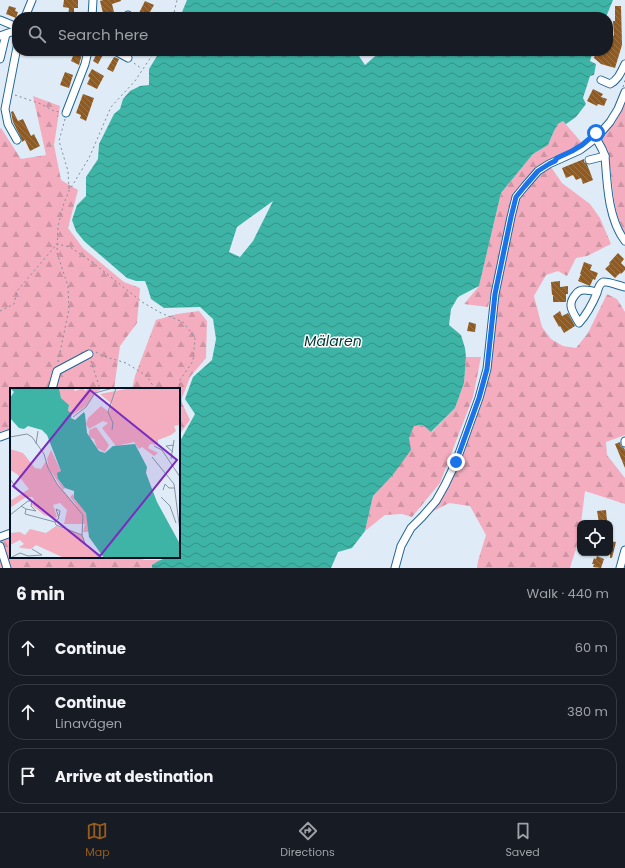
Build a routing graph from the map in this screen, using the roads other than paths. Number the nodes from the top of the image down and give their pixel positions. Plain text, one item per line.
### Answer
1 (32, 0) edge
2 (93, 0) edge
3 (27, 12) edge
4 (92, 12) edge
5 (0, 20) edge
6 (12, 26) edge
7 (3, 35) edge
8 (15, 56) edge
9 (87, 56) edge
10 (124, 56) edge
11 (128, 58) road end
12 (0, 59) edge
13 (625, 64) edge
14 (601, 80) dead end
15 (624, 90) edge
16 (66, 113) road end
17 (596, 138) junction
18 (17, 140) dead end
19 (605, 156) junction
20 (589, 160) dead end
21 (625, 241) edge
22 (625, 287) edge
23 (597, 292) junction
24 (89, 354) road end
25 (52, 388) edge
26 (10, 434) edge
27 (0, 437) edge
28 (10, 533) edge
29 (0, 537) edge
30 (0, 546) edge
31 (625, 550) edge
32 (7, 568) edge
33 (395, 568) edge
34 (620, 568) edge

1 - 3 street
2 - 4 street
5 - 6 street
7 - 12 street
8 - 18 street
9 - 16 street
10 - 11 street
13 - 14 street
15 - 17 street
17 - 19 street
17 - 33 street
19 - 20 street
19 - 21 street
22 - 23 street
23 - 23 street
24 - 25 street
26 - 27 street
28 - 29 street
30 - 32 street
31 - 34 street

